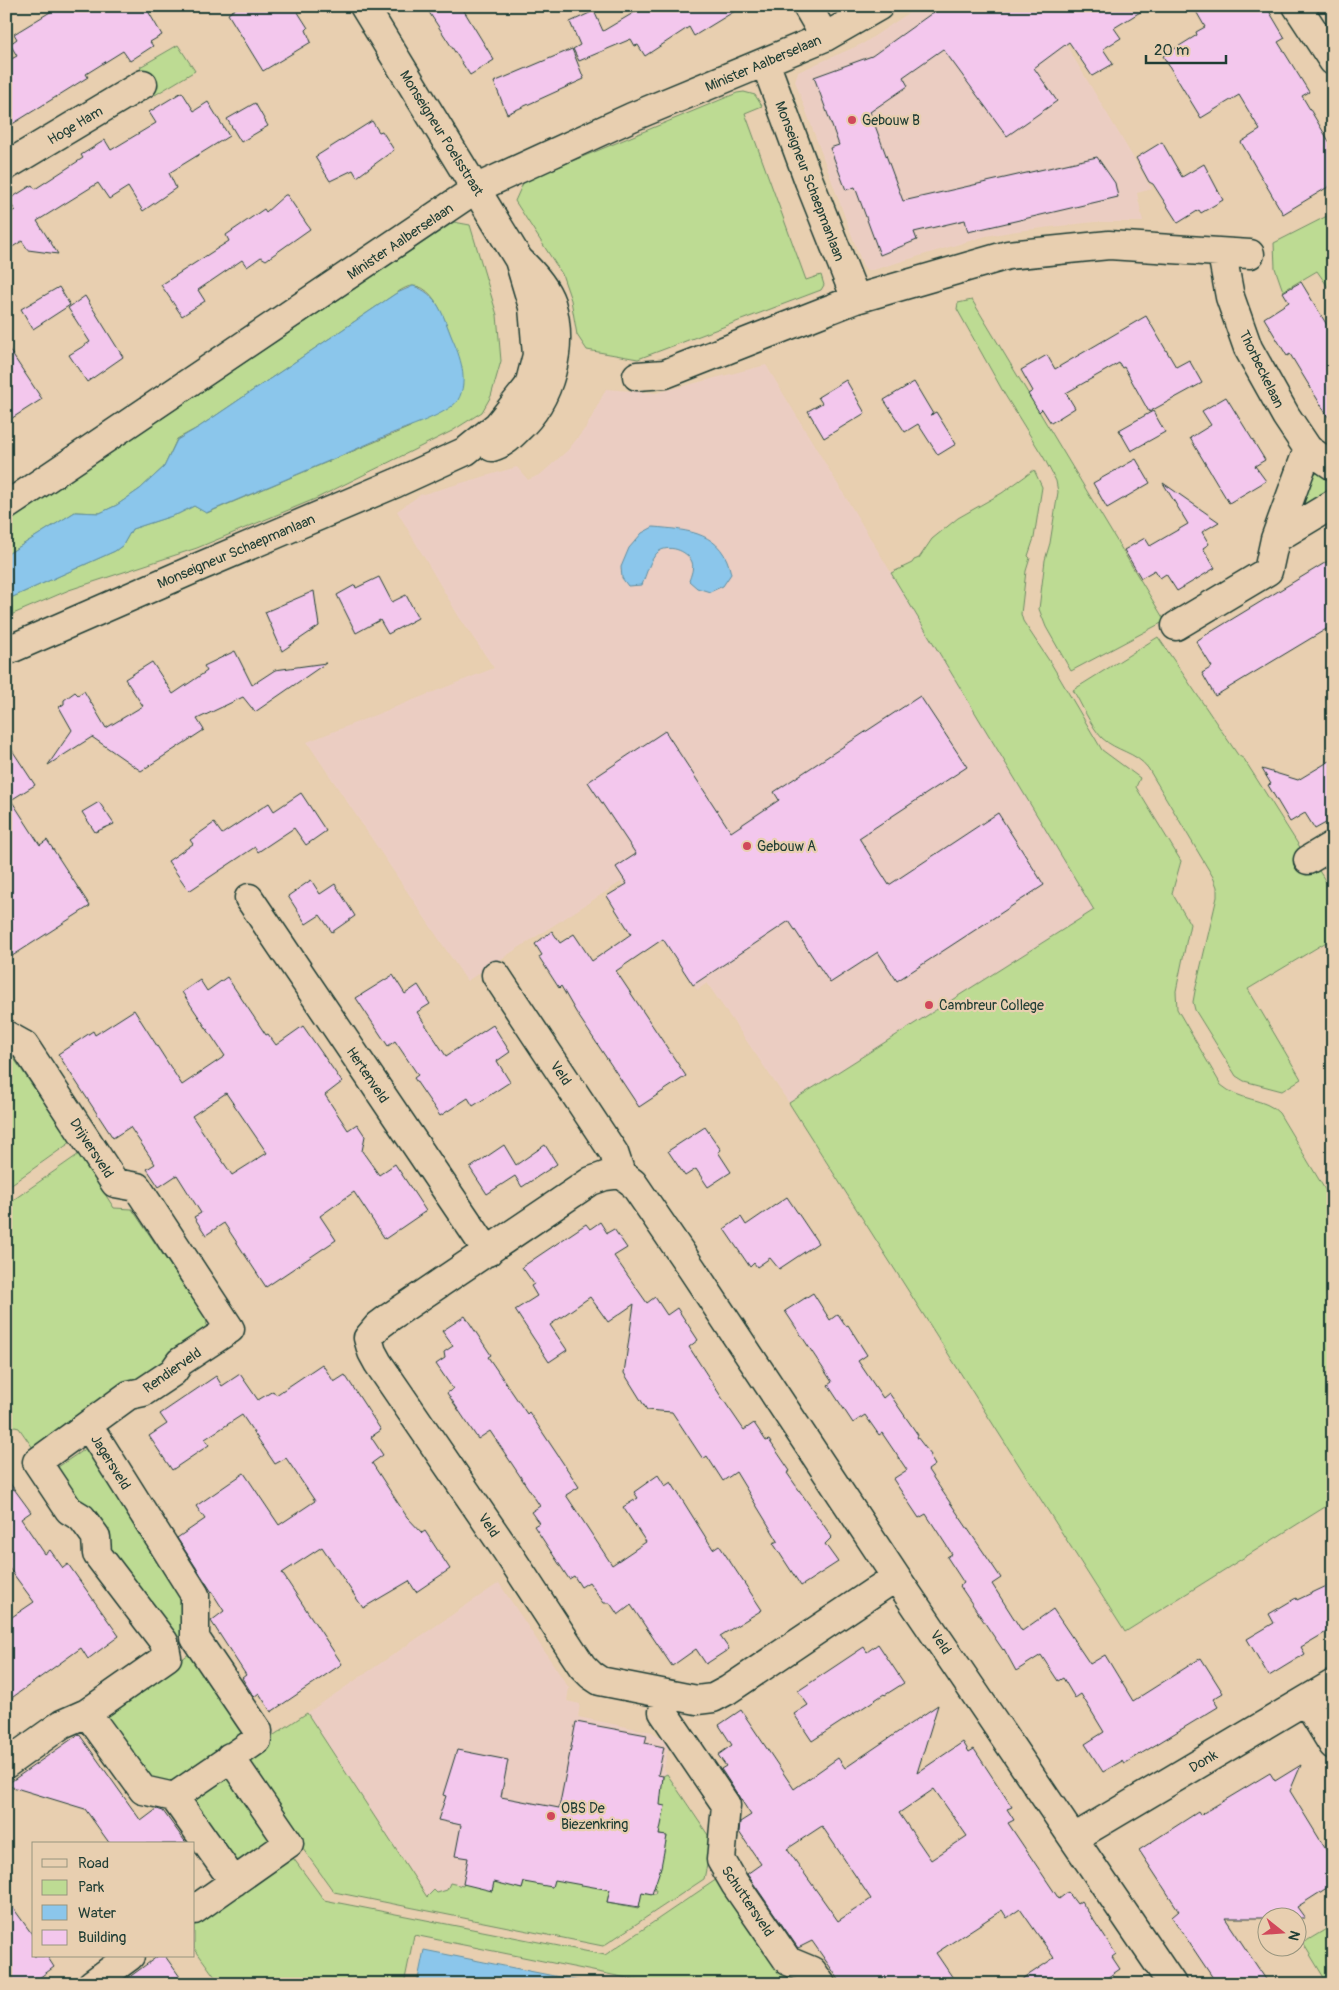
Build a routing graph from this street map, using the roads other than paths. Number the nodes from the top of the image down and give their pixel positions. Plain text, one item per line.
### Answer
1 (364, 6) edge
2 (807, 6) edge
3 (879, 6) edge
4 (1298, 6) edge
5 (826, 37) junction
6 (1333, 61) edge
7 (766, 62) junction
8 (143, 84) dead end
9 (6, 166) edge
10 (477, 188) junction
11 (1222, 254) junction
12 (1250, 254) dead end
13 (856, 299) junction
14 (546, 357) joint
15 (636, 376) dead end
16 (1308, 449) junction
17 (1333, 466) edge
18 (1333, 504) edge
19 (6, 506) edge
20 (1275, 539) junction
21 (1176, 626) dead end
22 (6, 651) edge
23 (1333, 845) edge
24 (1308, 860) dead end
25 (249, 898) dead end
26 (496, 976) dead end
27 (6, 1035) edge
28 (621, 1174) junction
29 (488, 1252) junction
30 (230, 1329) joint
31 (88, 1425) junction
32 (896, 1577) junction
33 (1333, 1684) edge
34 (666, 1694) junction
35 (1306, 1701) junction
36 (88, 1713) junction
37 (1333, 1745) edge
38 (230, 1757) junction
39 (6, 1764) edge
40 (174, 1797) junction
41 (1074, 1838) junction
42 (234, 1882) junction
43 (195, 1909) edge
44 (127, 1958) edge
45 (92, 1984) edge
46 (821, 1984) edge
47 (1172, 1984) edge

1 - 10 street, Monseigneur Poelsstraat
2 - 5 street
3 - 5 street, Minister Aalberselaan
4 - 6 street
5 - 7 street, Minister Aalberselaan
7 - 10 street, Minister Aalberselaan
7 - 13 street, Monseigneur Schaepmanlaan
8 - 9 street, Hoge Ham
10 - 14 street, Monseigneur Poelsstraat
10 - 19 street, Minister Aalberselaan
11 - 12 street
11 - 13 street
11 - 16 street, Thorbeckelaan
13 - 15 street
14 - 22 street, Monseigneur Schaepmanlaan
16 - 17 street, Thorbeckelaan
16 - 20 street
18 - 20 street
20 - 21 street
23 - 24 street
25 - 29 street, Hertenveld
26 - 28 street, Veld
27 - 30 street, Drijversveld
28 - 29 street, Veld
28 - 32 street, Veld
29 - 34 street, Veld
30 - 31 street, Rendierveld
31 - 36 street, Jagersveld
31 - 38 street, Jagersveld
32 - 34 street, Veld
32 - 41 street, Veld
33 - 35 street, Donk
34 - 46 street, Schuttersveld
35 - 37 street
35 - 41 street, Donk
36 - 39 street, Jagersveld
36 - 40 street
38 - 40 street, Jagersveld
38 - 42 street
40 - 42 street
41 - 47 street
42 - 43 street
44 - 45 street

